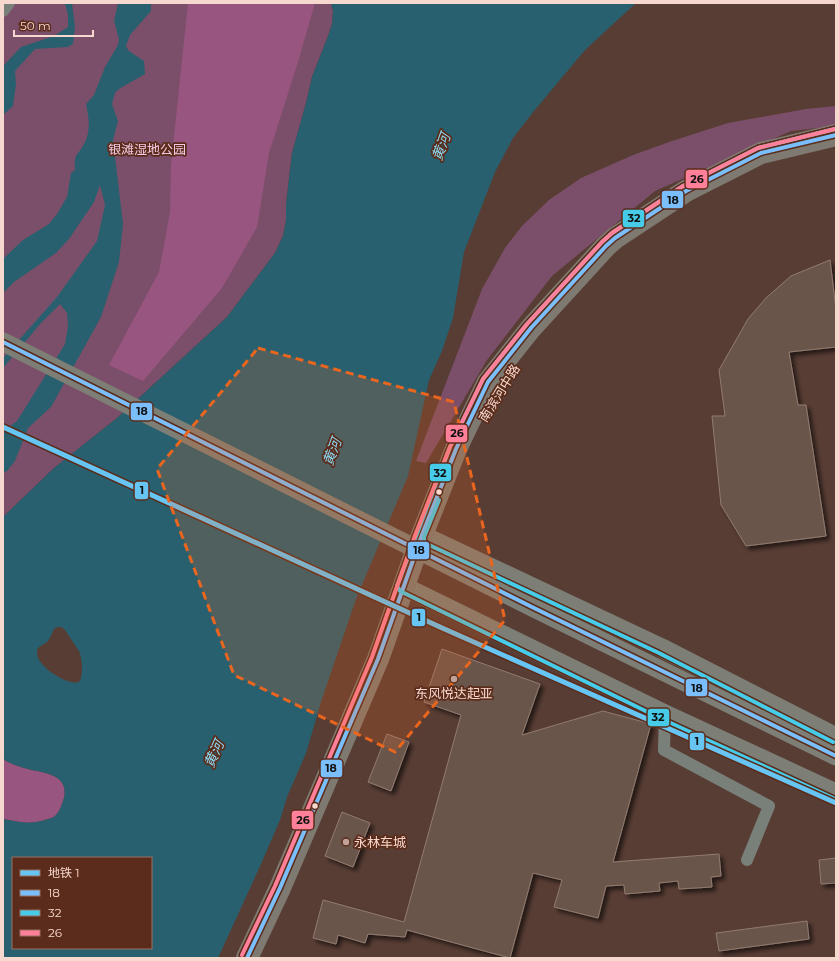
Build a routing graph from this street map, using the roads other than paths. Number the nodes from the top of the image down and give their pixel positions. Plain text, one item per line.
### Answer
1 (9, 3) edge
2 (3, 12) edge
3 (836, 136) edge
4 (836, 146) edge
5 (3, 342) edge
6 (3, 353) edge
7 (426, 537) junction
8 (408, 588) junction
9 (665, 714) junction
10 (836, 737) edge
11 (836, 756) edge
12 (836, 768) edge
13 (836, 793) edge
14 (746, 860) dead end
15 (247, 958) edge
16 (257, 958) edge

1 - 2 street
3 - 7 highway, 南滨河中路
4 - 7 highway, 南滨河中路
5 - 11 main road, bridge
6 - 12 main road
7 - 8 highway, 南滨河中路
7 - 10 main road
8 - 9 main road
8 - 15 highway
8 - 16 highway
9 - 13 main road
9 - 14 street

